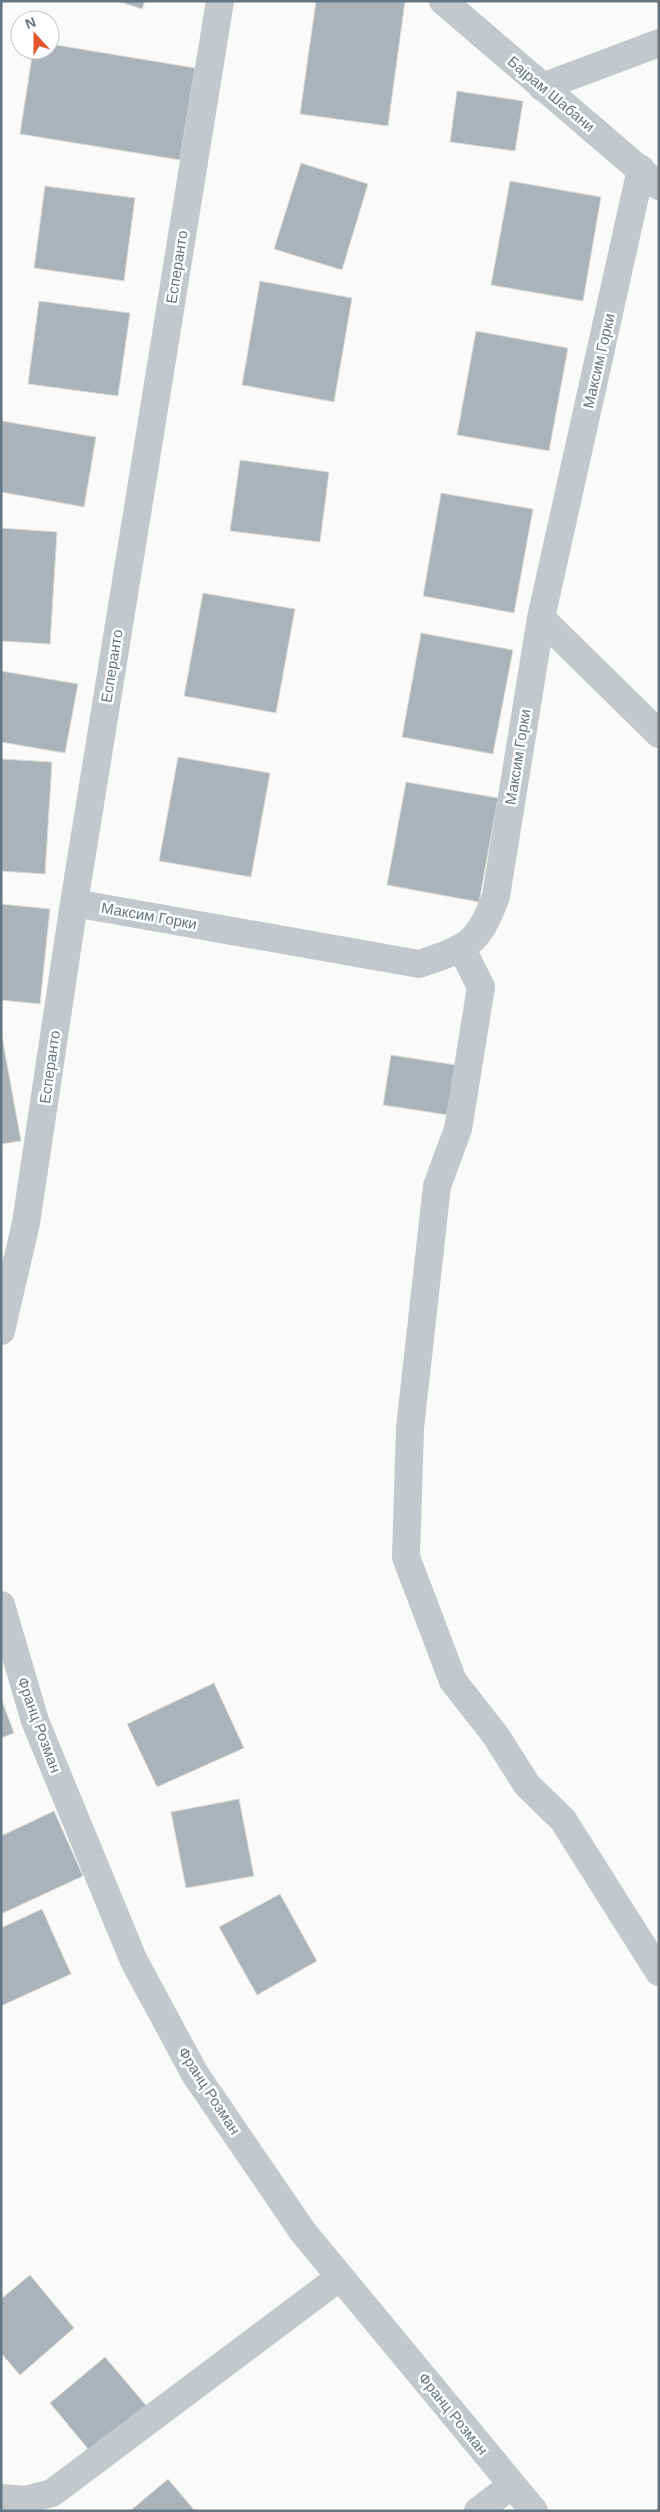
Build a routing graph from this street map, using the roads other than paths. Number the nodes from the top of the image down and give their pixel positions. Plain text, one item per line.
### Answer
1 (220, 1) edge
2 (443, 1) edge
3 (659, 43) edge
4 (542, 87) junction
5 (650, 178) edge
6 (541, 618) junction
7 (659, 734) edge
8 (74, 902) junction
9 (462, 949) junction
10 (1, 1331) edge
11 (1, 1605) edge
12 (659, 1972) edge
13 (340, 2277) junction
14 (512, 2485) junction
15 (1, 2498) edge
16 (478, 2511) edge
17 (534, 2511) edge

1 - 8 street, Есперанто
2 - 4 street, Бајрам Шабани
3 - 4 street
4 - 5 street, Бајрам Шабани
5 - 6 street, Максим Горки
6 - 7 street
6 - 9 street, Максим Горки
8 - 9 street, Максим Горки
8 - 10 street, Есперанто
9 - 12 street
11 - 13 street, Франц Розман
13 - 14 street, Франц Розман
13 - 15 street
14 - 16 street
14 - 17 street, Франц Розман

